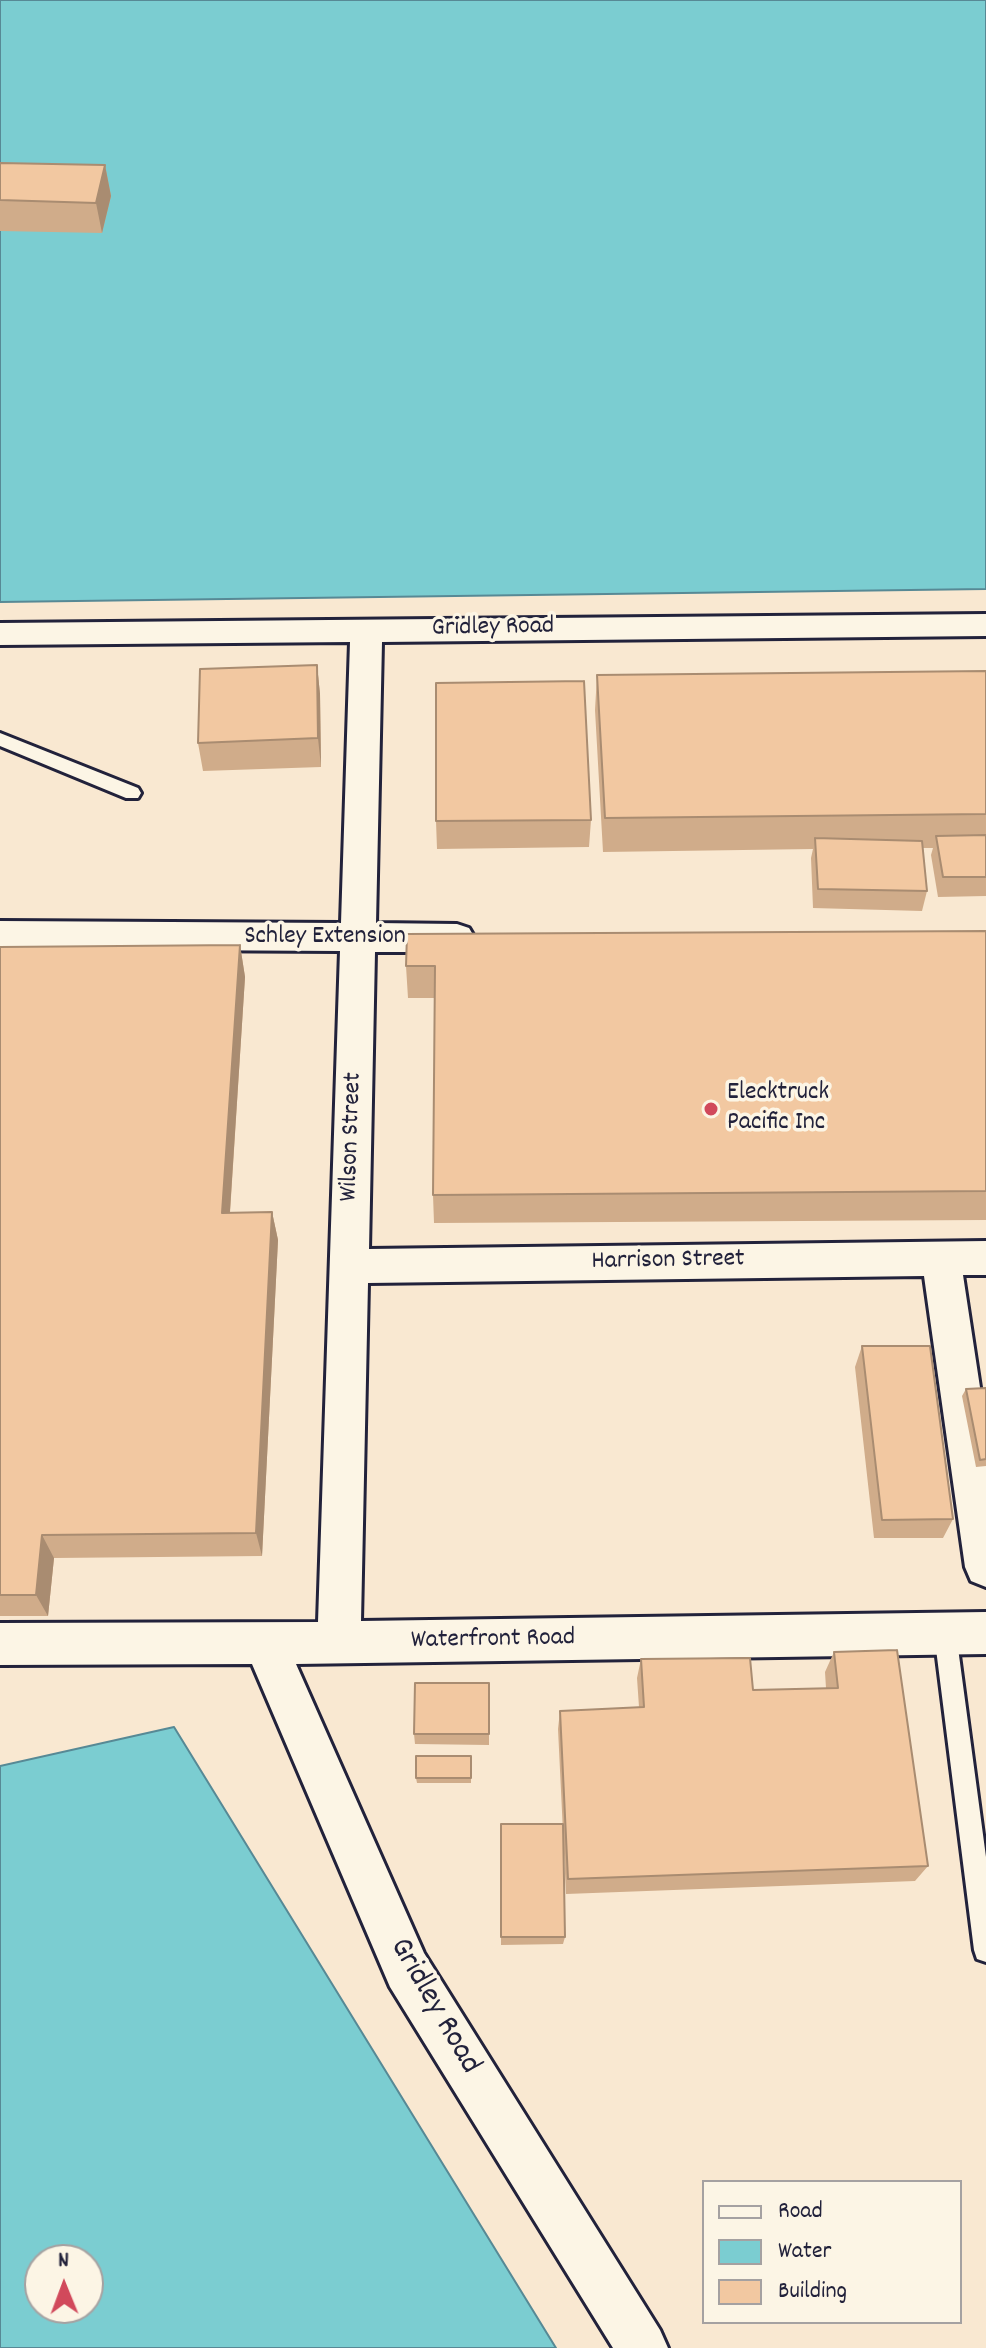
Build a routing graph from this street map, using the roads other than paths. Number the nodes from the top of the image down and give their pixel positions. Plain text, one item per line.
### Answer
1 (986, 625) edge
2 (366, 631) junction
3 (0, 634) edge
4 (0, 739) edge
5 (132, 793) dead end
6 (0, 935) edge
7 (483, 938) edge
8 (358, 940) junction
9 (986, 1258) edge
10 (941, 1259) junction
11 (349, 1266) junction
12 (986, 1567) edge
13 (965, 1633) edge
14 (339, 1643) junction
15 (0, 1644) edge
16 (265, 1644) junction
17 (986, 1950) edge
18 (642, 2348) edge

1 - 2 street, Gridley Road
2 - 3 street, Gridley Road
2 - 8 street, Wilson Street
4 - 5 lane
6 - 8 street, Schley Extension
7 - 8 street, Schley Extension
8 - 11 street, Wilson Street
9 - 10 street, Harrison Street
10 - 11 street, Harrison Street
10 - 12 street
11 - 14 street, Wilson Street
13 - 14 street, Waterfront Road
13 - 17 lane
14 - 16 street, Waterfront Road
15 - 16 street, Waterfront Road
16 - 18 street, Gridley Road

